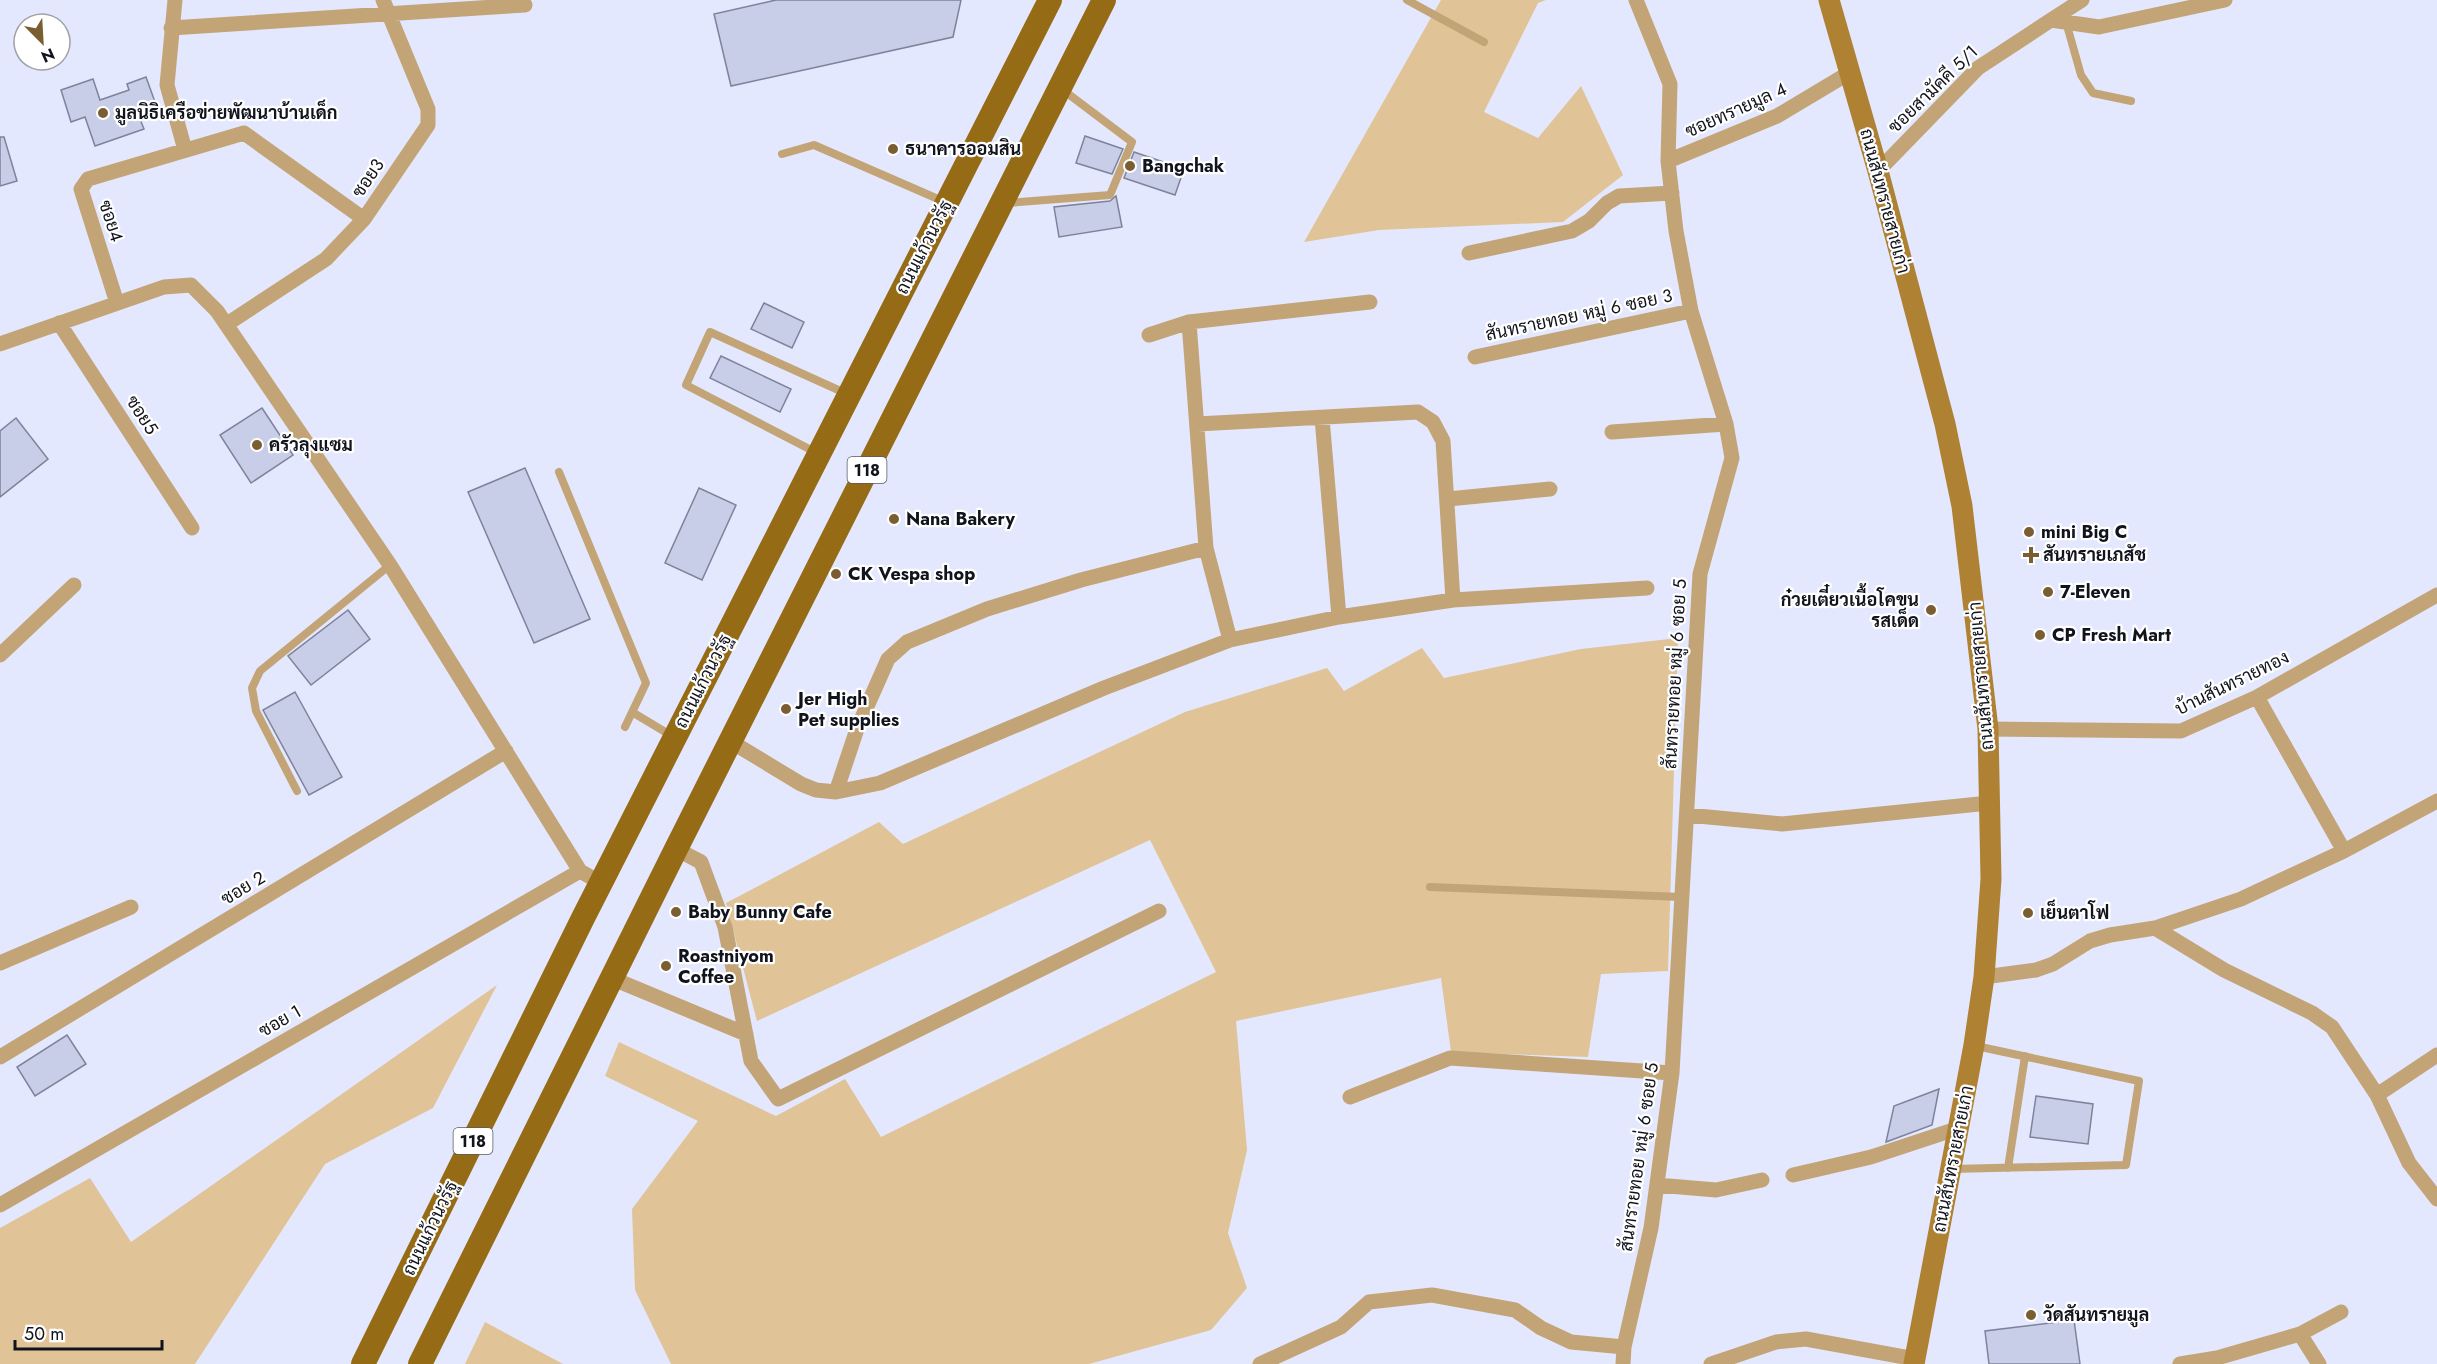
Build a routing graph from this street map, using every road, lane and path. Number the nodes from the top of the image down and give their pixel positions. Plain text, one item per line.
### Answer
1 (175, 0) edge
2 (1050, 0) edge
3 (1104, 0) edge
4 (1407, 0) edge
5 (1636, 0) edge
6 (1829, 0) edge
7 (2082, 0) edge
8 (2225, 0) edge
9 (525, 5) dead end
10 (386, 7) edge
11 (2059, 21) junction
12 (171, 28) junction
13 (1484, 42) dead end
14 (1849, 73) junction
15 (1060, 87) junction
16 (2131, 101) dead end
17 (185, 150) junction
18 (782, 154) dead end
19 (1668, 161) junction
20 (1878, 171) junction
21 (1672, 193) junction
22 (947, 202) junction
23 (1001, 203) junction
24 (364, 219) junction
25 (1469, 253) dead end
26 (1370, 302) dead end
27 (117, 303) junction
28 (1691, 311) junction
29 (1189, 322) junction
30 (59, 323) junction
31 (227, 324) junction
32 (1149, 335) dead end
33 (0, 344) edge
34 (1475, 357) dead end
35 (849, 395) junction
36 (1323, 418) junction
37 (1197, 424) junction
38 (1726, 424) junction
39 (1612, 432) dead end
40 (819, 454) junction
41 (560, 472) dead end
42 (1550, 489) dead end
43 (1448, 499) junction
44 (192, 528) dead end
45 (1206, 548) junction
46 (390, 565) junction
47 (74, 585) dead end
48 (1647, 588) dead end
49 (2437, 595) edge
50 (1453, 600) junction
51 (1339, 617) junction
52 (1230, 640) junction
53 (0, 655) edge
54 (2257, 697) junction
55 (632, 712) junction
56 (625, 727) dead end
57 (1988, 729) junction
58 (675, 737) junction
59 (730, 741) junction
60 (506, 751) junction
61 (297, 791) dead end
62 (836, 792) junction
63 (2437, 801) edge
64 (1989, 803) junction
65 (1686, 815) junction
66 (676, 849) junction
67 (2344, 851) junction
68 (590, 877) junction
69 (1430, 887) dead end
70 (1682, 897) junction
71 (131, 907) dead end
72 (1159, 911) dead end
73 (2156, 928) junction
74 (0, 963) edge
75 (1984, 977) junction
76 (611, 978) junction
77 (746, 1034) junction
78 (1974, 1045) junction
79 (2025, 1056) junction
80 (0, 1057) edge
81 (2435, 1062) edge
82 (1672, 1073) junction
83 (2377, 1095) junction
84 (1350, 1097) dead end
85 (1959, 1128) junction
86 (2008, 1168) junction
87 (1952, 1169) junction
88 (1793, 1175) dead end
89 (1762, 1180) dead end
90 (1657, 1185) junction
91 (2437, 1199) edge
92 (1, 1202) edge
93 (2341, 1312) dead end
94 (2300, 1334) junction
95 (1624, 1347) junction
96 (1915, 1361) edge
97 (2216, 1361) edge
98 (363, 1364) edge
99 (420, 1364) edge
100 (1260, 1364) edge
101 (1623, 1364) edge
102 (1711, 1364) edge
103 (2180, 1364) edge
104 (2319, 1364) edge

1 - 12 street
2 - 22 main road, ถนนแก้วนวรัฐ / 118
3 - 15 main road, 118
4 - 13 lane
5 - 19 street, สันทรายทอย หมู่ 6 ซอย 5
6 - 14 main road, ถนนสันทรายสายเก่า
7 - 11 street, ซอยสามัคคี 5/1
8 - 11 street
9 - 10 street
10 - 12 street
10 - 24 street, ซอย3
11 - 16 lane
11 - 20 street, ซอยสามัคคี 5/1
12 - 17 street
14 - 19 street, ซอยทรายมูล 4
14 - 20 main road, ถนนสันทรายสายเก่า
15 - 23 main road, 118
15 - 23 lane
17 - 24 street
17 - 27 street, ซอย4
18 - 22 lane
19 - 21 street, สันทรายทอย หมู่ 6 ซอย 5
20 - 57 main road, ถนนสันทรายสายเก่า
21 - 25 street
21 - 28 street, สันทรายทอย หมู่ 6 ซอย 5
22 - 35 main road, ถนนแก้วนวรัฐ / 118
23 - 59 main road, 118
24 - 31 street, ซอย3
26 - 29 street
27 - 30 street
27 - 31 street
28 - 34 street, สันทรายทอย หมู่ 6 ซอย 3
28 - 38 street, สันทรายทอย หมู่ 6 ซอย 5
29 - 32 street
29 - 37 street
30 - 33 street
30 - 44 street, ซอย5
31 - 46 street
35 - 40 main road, ถนนแก้วนวรัฐ / 118
35 - 40 lane
36 - 37 street
36 - 43 street
36 - 51 street
37 - 45 street
38 - 39 street
38 - 65 street, สันทรายทอย หมู่ 6 ซอย 5
40 - 58 main road, ถนนแก้วนวรัฐ / 118
41 - 55 lane
42 - 43 street
43 - 50 street
45 - 52 street
45 - 62 street
46 - 60 street
46 - 61 lane
47 - 53 street
48 - 50 street
49 - 54 street, บ้านสันทรายทอง
50 - 51 street
51 - 52 street
52 - 62 street
54 - 57 street, บ้านสันทรายทอง
54 - 67 street
55 - 56 lane
55 - 58 lane
57 - 64 main road, ถนนสันทรายสายเก่า
58 - 68 main road, ถนนแก้วนวรัฐ / 118
59 - 62 street
59 - 66 main road, 118
60 - 68 street
60 - 80 street, ซอย 2
63 - 67 street
64 - 65 street
64 - 75 main road, ถนนสันทรายสายเก่า
65 - 70 street, สันทรายทอย หมู่ 6 ซอย 5
66 - 76 main road, 118
66 - 77 street
67 - 73 street
68 - 92 street, ซอย 1
68 - 98 main road, ถนนแก้วนวรัฐ / 118
69 - 70 lane
70 - 82 street, สันทรายทอย หมู่ 6 ซอย 5
71 - 74 street
72 - 77 street
73 - 75 street
73 - 83 street
75 - 78 main road, ถนนสันทรายสายเก่า
76 - 77 street
76 - 99 main road, 118
78 - 79 lane
78 - 85 main road, ถนนสันทรายสายเก่า
79 - 86 lane
79 - 86 lane
81 - 83 street
82 - 84 street
82 - 90 street, สันทรายทอย หมู่ 6 ซอย 5
83 - 91 street
85 - 87 main road, ถนนสันทรายสายเก่า
85 - 88 street
86 - 87 lane
87 - 96 main road, ถนนสันทรายสายเก่า
89 - 90 street
90 - 95 street, สันทรายทอย หมู่ 6 ซอย 5
93 - 94 street
94 - 97 street
94 - 104 street
95 - 100 street
95 - 101 street, สันทรายทอย หมู่ 6 ซอย 5
96 - 102 street
97 - 103 street

